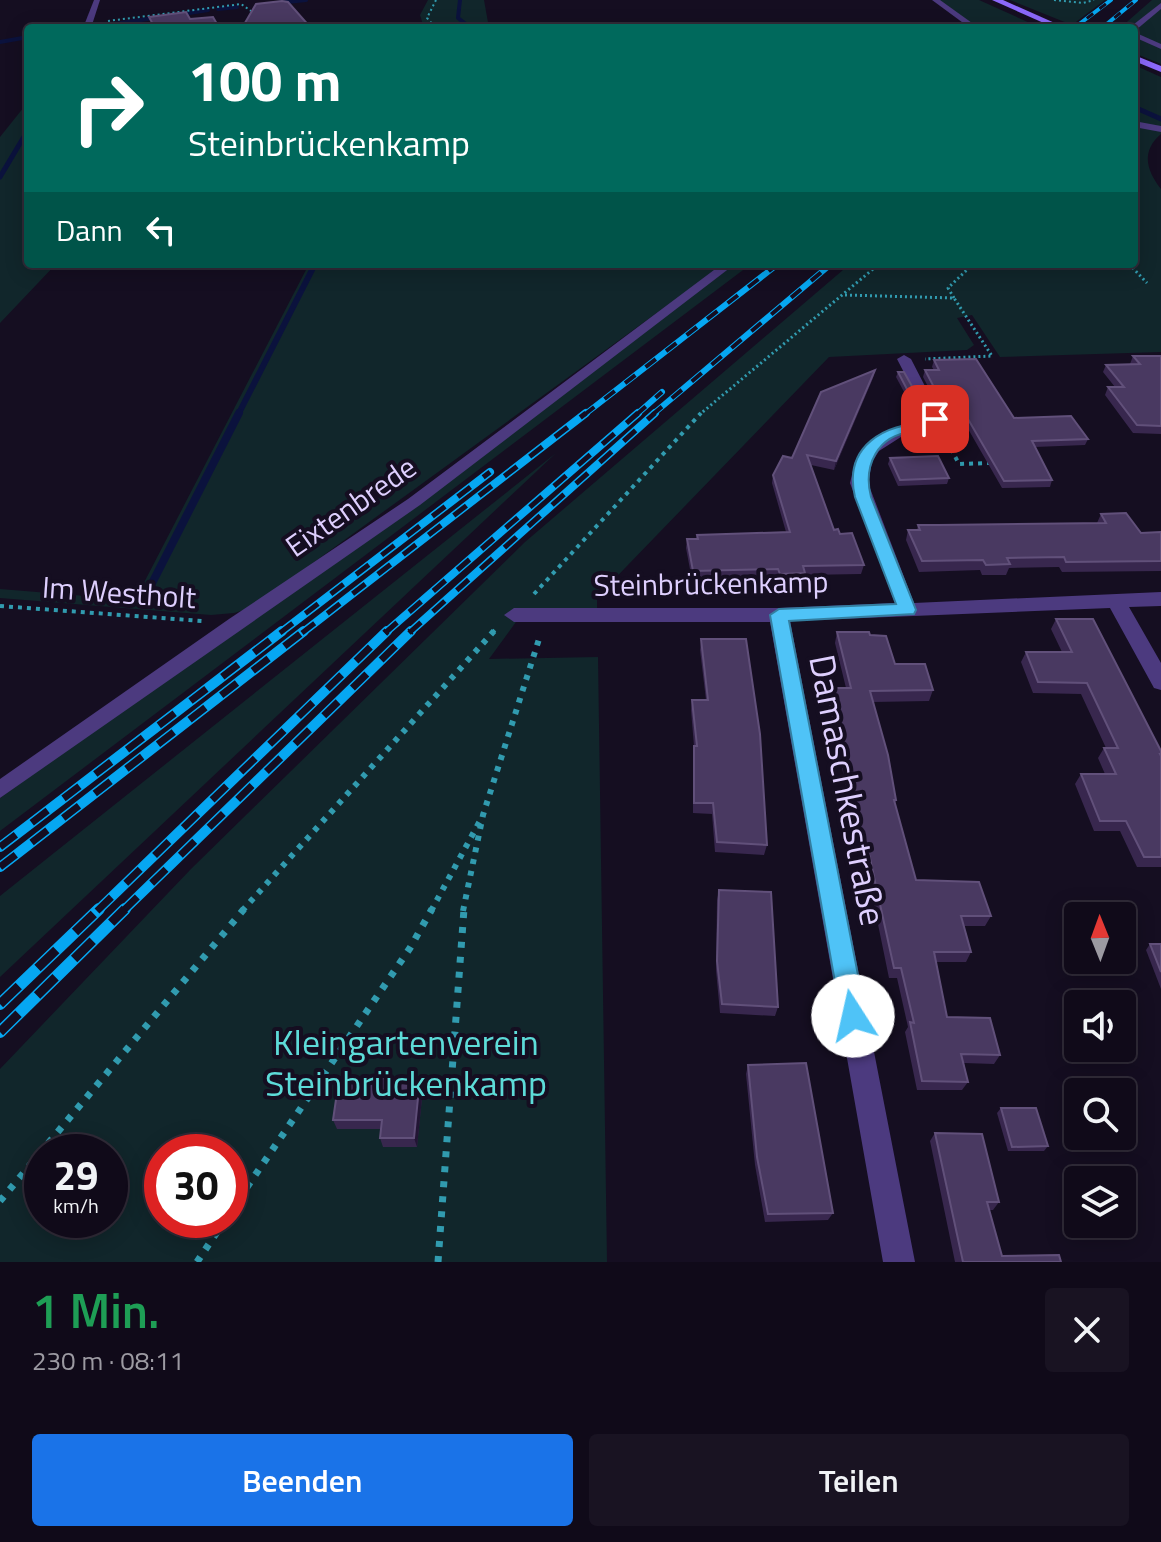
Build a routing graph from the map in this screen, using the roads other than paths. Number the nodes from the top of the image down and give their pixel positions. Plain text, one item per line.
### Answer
1 (97, 0) edge
2 (935, 0) edge
3 (996, 0) edge
4 (1161, 5) edge
5 (88, 24) edge
6 (969, 24) edge
7 (1053, 24) edge
8 (1138, 24) edge
9 (1138, 36) edge
10 (1161, 47) edge
11 (1138, 60) edge
12 (1161, 69) edge
13 (1138, 125) edge
14 (1161, 129) edge
15 (724, 268) edge
16 (904, 359) road end
17 (907, 428) joint
18 (1161, 599) edge
19 (1116, 601) junction
20 (907, 610) junction
21 (514, 615) road end
22 (779, 615) junction
23 (1161, 682) edge
24 (0, 790) edge
25 (899, 1262) edge

1 - 5 lane
2 - 6 lane
3 - 7 main road
4 - 8 lane
9 - 10 lane
11 - 12 main road
13 - 14 lane
15 - 24 lane, Eixtenbrede
16 - 17 lane
17 - 20 street
18 - 19 street, Steinbrückenkamp
19 - 20 street, Steinbrückenkamp
19 - 23 street
20 - 22 street, Steinbrückenkamp
21 - 22 street, Steinbrückenkamp
22 - 25 street, Damaschkestraße

